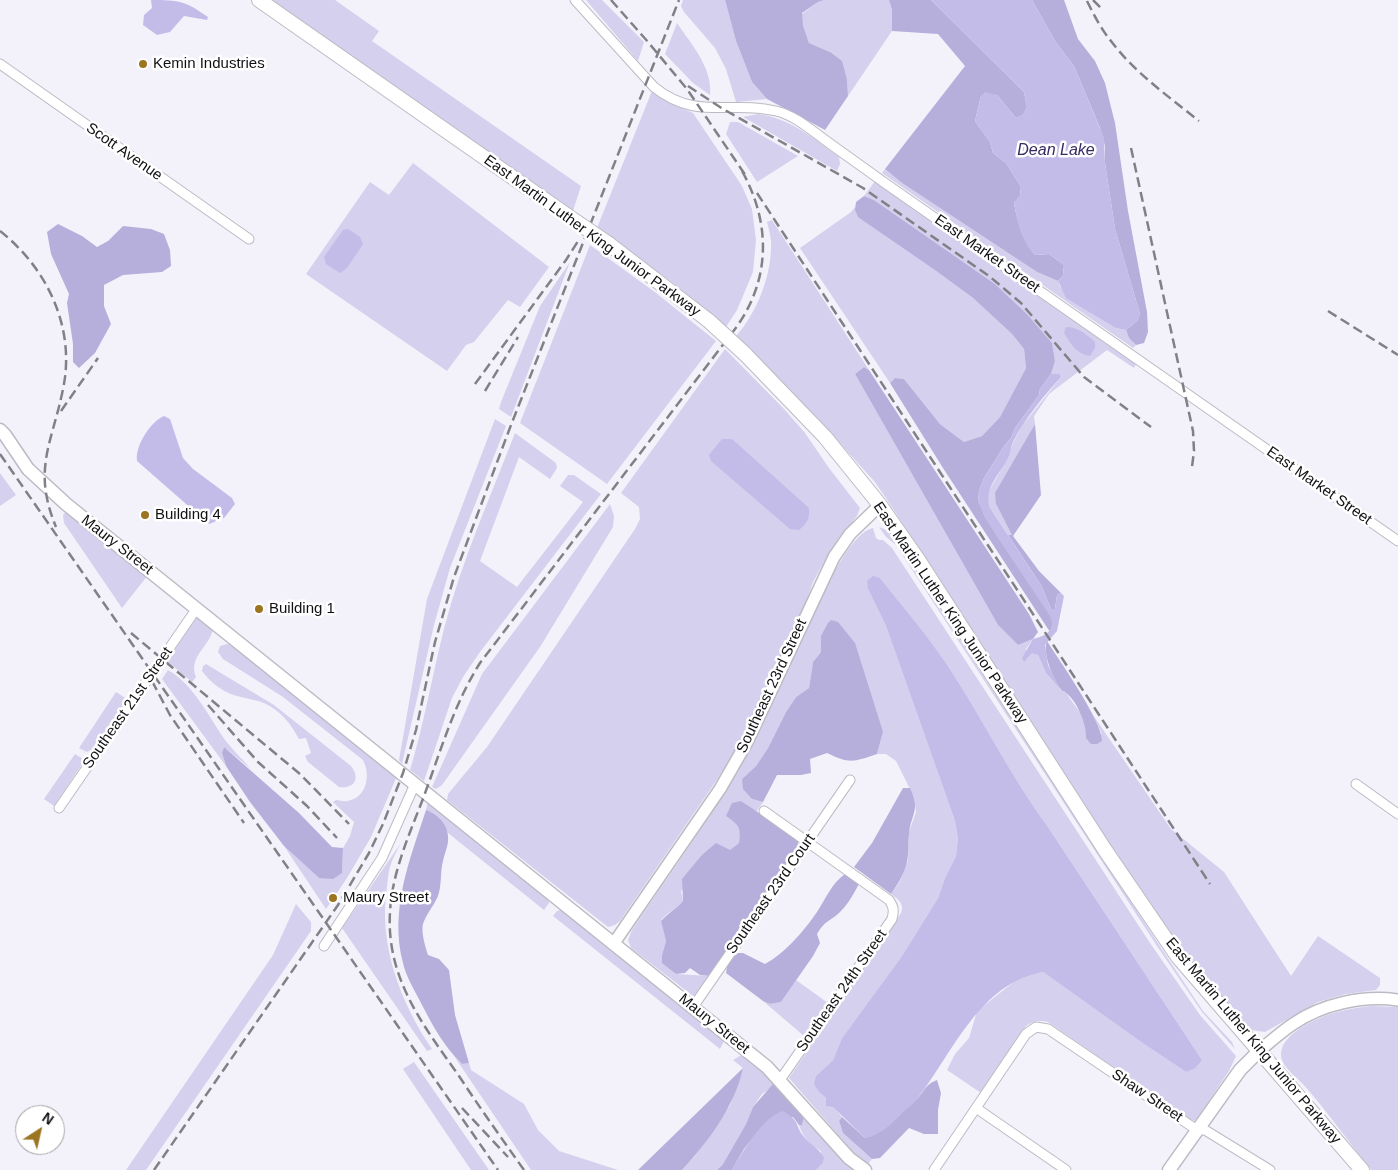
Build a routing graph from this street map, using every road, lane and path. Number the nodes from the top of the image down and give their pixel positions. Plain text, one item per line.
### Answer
1 (258, 0) edge
2 (575, 0) edge
3 (0, 64) edge
4 (249, 239) dead end
5 (0, 430) edge
6 (880, 506) junction
7 (1398, 541) edge
8 (197, 608) junction
9 (850, 780) dead end
10 (415, 784) junction
11 (1356, 784) dead end
12 (59, 808) dead end
13 (764, 811) dead end
14 (1398, 814) edge
15 (808, 842) junction
16 (614, 943) junction
17 (324, 946) dead end
18 (1398, 1000) edge
19 (693, 1007) junction
20 (1259, 1051) junction
21 (780, 1080) junction
22 (976, 1108) junction
23 (1197, 1130) junction
24 (866, 1170) edge
25 (934, 1170) edge
26 (1066, 1170) edge
27 (1169, 1170) edge
28 (1270, 1170) edge
29 (1362, 1170) edge

1 - 6 main road, East Martin Luther King Junior Parkway, bridge
2 - 7 street, East Market Street
3 - 4 street, Scott Avenue
5 - 8 main road, Maury Street
6 - 16 street, Southeast 23rd Street
6 - 20 main road, East Martin Luther King Junior Parkway
8 - 10 main road, Maury Street
8 - 12 street, Southeast 21st Street
9 - 15 street, Southeast 23rd Court
10 - 16 main road, Maury Street
10 - 17 street
11 - 14 street
13 - 15 street
15 - 19 street, Southeast 23rd Court
15 - 21 street, Southeast 24th Street
16 - 19 main road, Maury Street
18 - 20 street
19 - 21 main road, Maury Street
20 - 23 main road
20 - 29 main road, East Martin Luther King Junior Parkway
21 - 24 main road, Maury Street
22 - 23 street, Shaw Street
22 - 25 street
22 - 26 street
23 - 27 main road
23 - 28 street, Shaw Street

